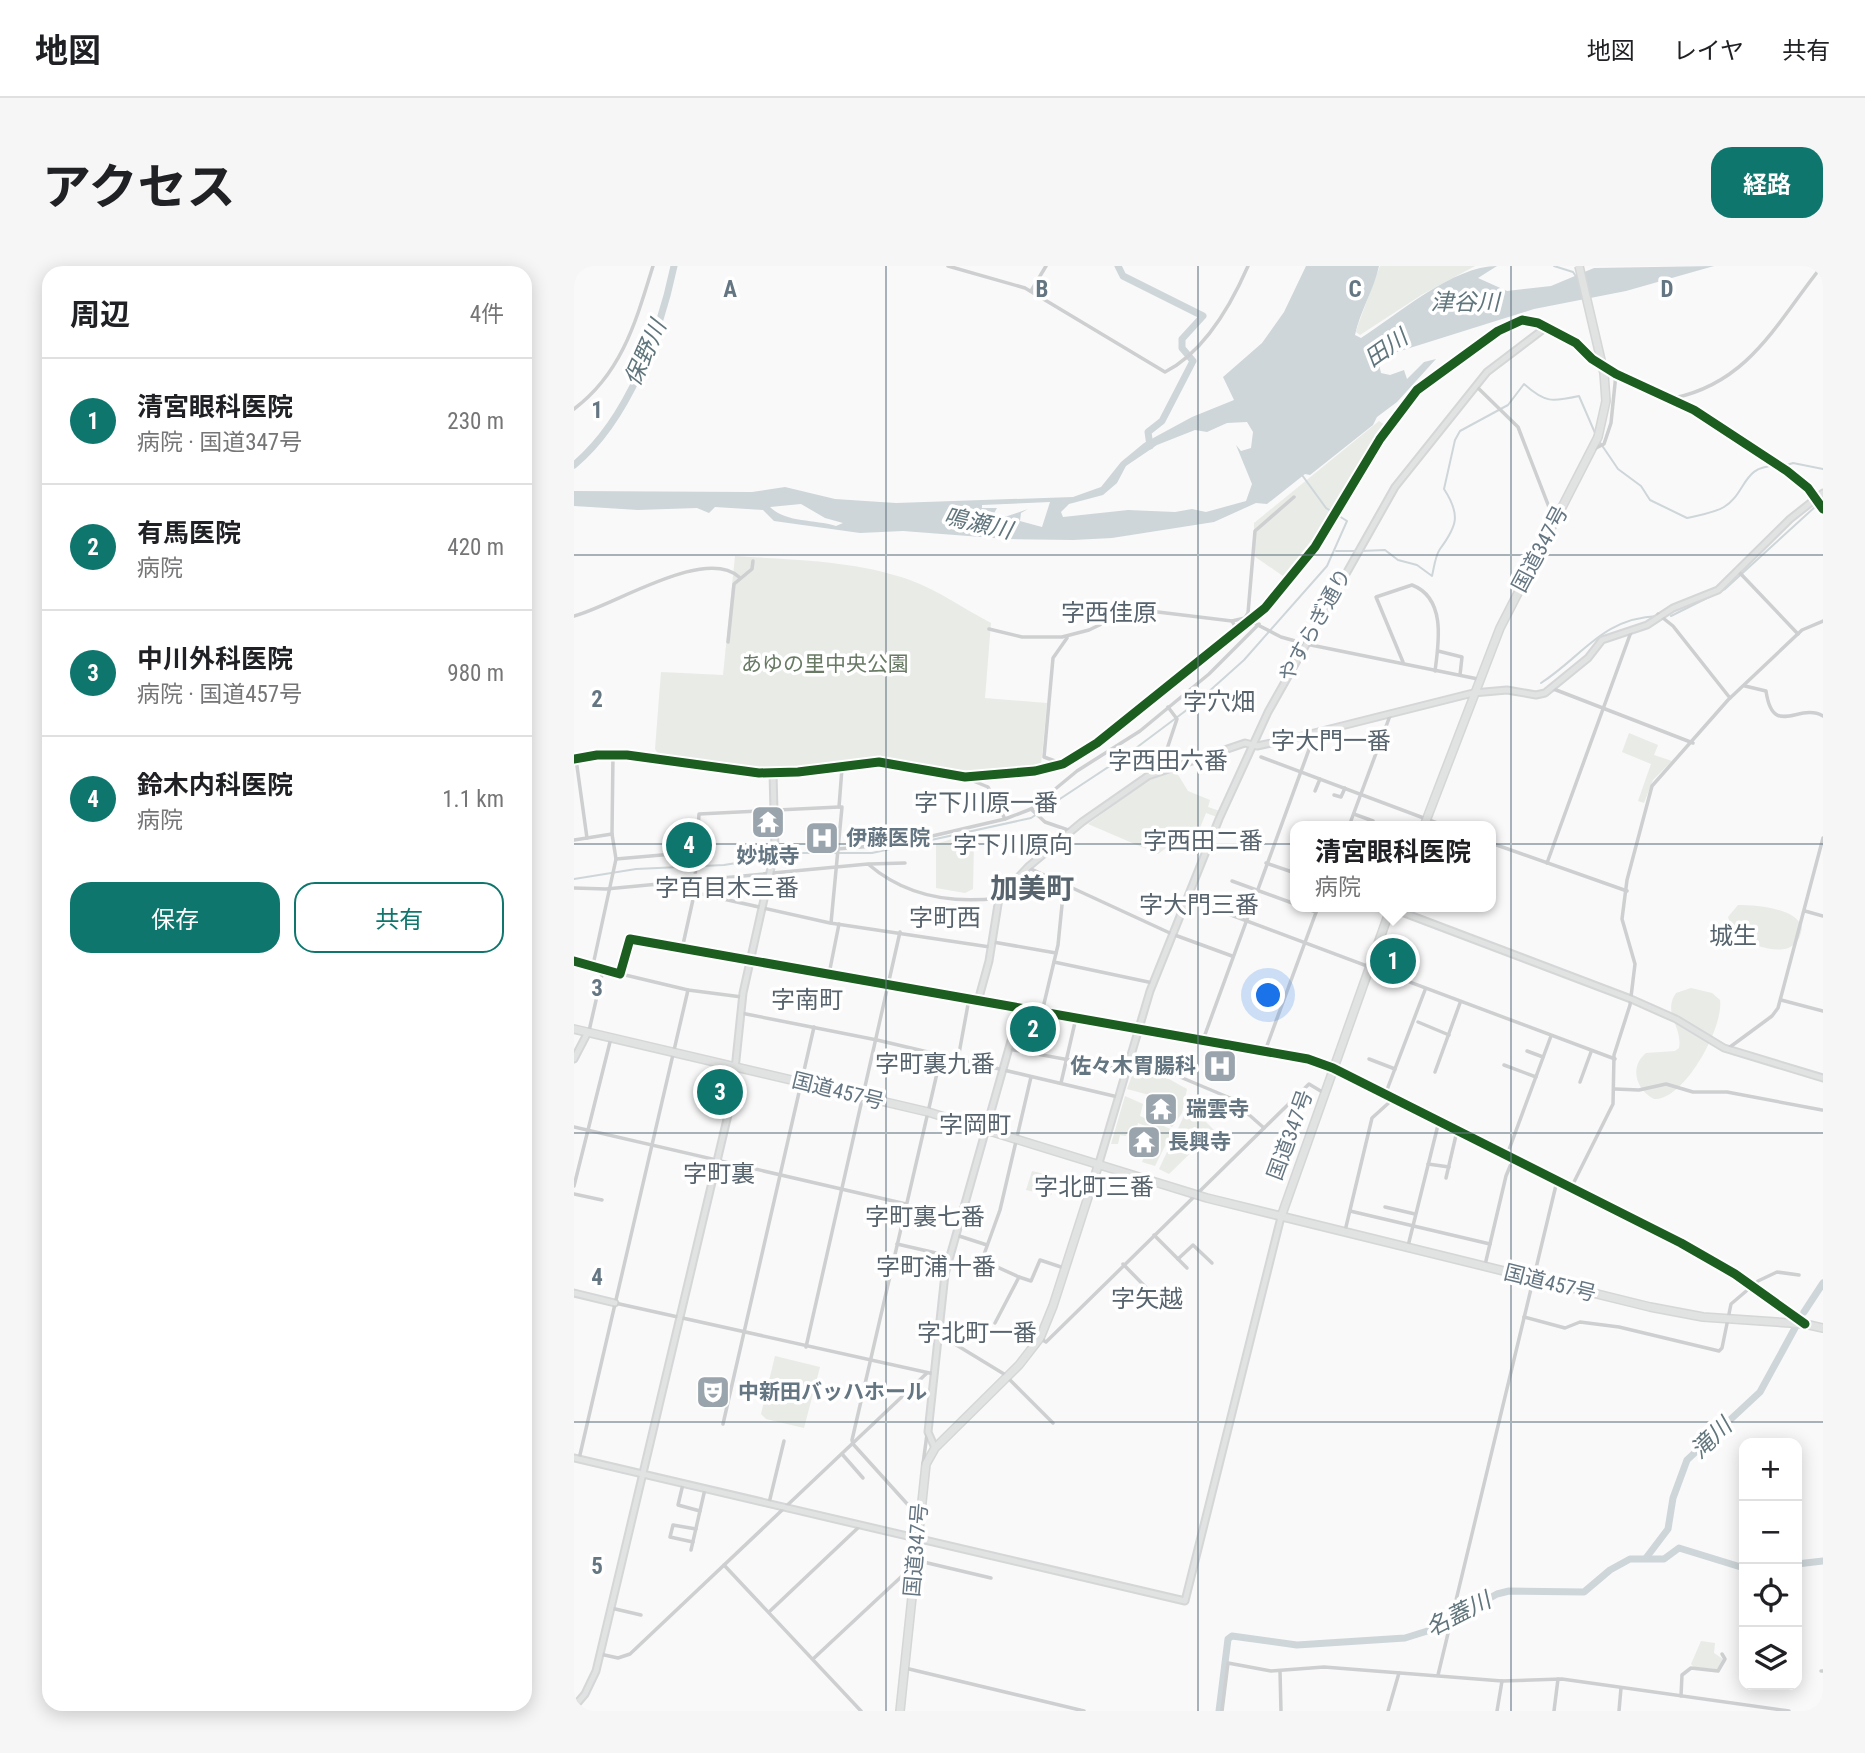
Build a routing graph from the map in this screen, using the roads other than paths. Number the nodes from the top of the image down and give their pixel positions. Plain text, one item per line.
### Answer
1 (653, 266) edge
2 (948, 266) edge
3 (970, 266) edge
4 (1046, 266) edge
5 (1248, 266) edge
6 (1579, 266) edge
7 (1822, 266) edge
8 (966, 270) junction
9 (1031, 291) junction
10 (1545, 328) junction
11 (1616, 374) junction
12 (1476, 386) junction
13 (1672, 398) junction
14 (574, 409) edge
15 (1595, 448) junction
16 (1823, 493) edge
17 (1294, 497) dead end
18 (1816, 500) junction
19 (1823, 508) edge
20 (1555, 521) junction
21 (754, 561) dead end
22 (1739, 572) junction
23 (739, 577) junction
24 (574, 616) edge
25 (1660, 616) junction
26 (1232, 621) junction
27 (1823, 621) edge
28 (1249, 622) junction
29 (1259, 624) junction
30 (989, 629) dead end
31 (1631, 631) junction
32 (1798, 634) junction
33 (1069, 636) junction
34 (728, 642) dead end
35 (1306, 643) junction
36 (1438, 651) junction
37 (1403, 662) junction
38 (1435, 671) junction
39 (1459, 676) junction
40 (1479, 679) junction
41 (1745, 686) junction
42 (1551, 688) junction
43 (1473, 693) junction
44 (1730, 698) junction
45 (1168, 707) junction
46 (1603, 710) junction
47 (1392, 712) junction
48 (1823, 716) edge
49 (1315, 733) junction
50 (1693, 743) junction
51 (1251, 745) junction
52 (612, 754) junction
53 (1261, 757) dead end
54 (575, 759) edge
55 (1063, 764) junction
56 (842, 768) junction
57 (1169, 768) junction
58 (1300, 771) junction
59 (773, 773) junction
60 (965, 777) junction
61 (1320, 779) junction
62 (1345, 788) junction
63 (1315, 791) dead end
64 (1361, 794) junction
65 (1334, 795) dead end
66 (839, 807) junction
67 (775, 810) junction
68 (1034, 813) junction
69 (1354, 814) junction
70 (1005, 820) junction
71 (1351, 821) edge
72 (1373, 821) dead end
73 (1422, 821) edge
74 (1427, 821) edge
75 (1071, 831) junction
76 (612, 834) junction
77 (587, 838) junction
78 (1823, 838) edge
79 (574, 840) edge
80 (1496, 845) edge
81 (696, 852) junction
82 (837, 852) junction
83 (616, 859) junction
84 (905, 863) dead end
85 (1266, 863) junction
86 (1547, 863) junction
87 (868, 864) junction
88 (838, 865) junction
89 (1028, 867) junction
90 (1290, 871) edge
91 (770, 872) junction
92 (695, 879) junction
93 (1232, 881) dead end
94 (656, 883) junction
95 (1064, 885) junction
96 (574, 888) edge
97 (610, 889) junction
98 (1256, 889) junction
99 (1627, 891) junction
100 (694, 892) junction
101 (999, 898) junction
102 (1187, 899) junction
103 (1290, 902) edge
104 (762, 907) junction
105 (1804, 911) junction
106 (1316, 912) edge
107 (1388, 912) edge
108 (1403, 912) edge
109 (1823, 916) edge
110 (1244, 922) junction
111 (831, 923) junction
112 (839, 924) junction
113 (901, 932) junction
114 (1172, 934) junction
115 (1304, 944) junction
116 (991, 945) junction
117 (682, 949) junction
118 (1056, 953) junction
119 (1232, 956) junction
120 (574, 961) edge
121 (749, 961) junction
122 (1054, 962) junction
123 (593, 965) junction
124 (604, 968) junction
125 (1369, 968) junction
126 (620, 974) junction
127 (829, 974) junction
128 (1153, 982) junction
129 (890, 985) junction
130 (688, 990) junction
131 (1424, 990) junction
132 (742, 998) junction
133 (969, 999) junction
134 (1632, 999) junction
135 (1781, 1000) junction
136 (978, 1001) junction
137 (1461, 1003) junction
138 (1020, 1009) junction
139 (1823, 1011) edge
140 (1042, 1012) junction
141 (741, 1013) junction
142 (1076, 1018) junction
143 (1418, 1022) dead end
144 (814, 1027) junction
145 (574, 1029) edge
146 (1139, 1029) junction
147 (588, 1032) junction
148 (1449, 1035) junction
149 (1551, 1036) junction
150 (611, 1037) junction
151 (877, 1040) junction
152 (1203, 1040) junction
153 (1730, 1046) dead end
154 (1009, 1049) junction
155 (674, 1051) junction
156 (1265, 1051) junction
157 (1527, 1051) dead end
158 (1591, 1052) junction
159 (941, 1056) junction
160 (1544, 1056) junction
161 (574, 1059) edge
162 (958, 1059) junction
163 (1067, 1059) junction
164 (1369, 1059) dead end
165 (1615, 1059) junction
166 (737, 1065) junction
167 (1504, 1065) dead end
168 (1333, 1068) junction
169 (1002, 1069) junction
170 (1395, 1069) junction
171 (1127, 1070) junction
172 (1435, 1072) dead end
173 (1031, 1077) junction
174 (1536, 1077) junction
175 (1823, 1078) edge
176 (802, 1082) junction
177 (1580, 1082) dead end
178 (1061, 1083) junction
179 (1615, 1089) junction
180 (1324, 1093) junction
181 (1385, 1095) junction
182 (863, 1097) junction
183 (1118, 1097) junction
184 (1393, 1099) junction
185 (1822, 1110) edge
186 (928, 1112) junction
187 (1439, 1121) junction
188 (574, 1127) edge
189 (1264, 1128) junction
190 (986, 1129) junction
191 (587, 1130) junction
192 (1457, 1131) junction
193 (1017, 1138) junction
194 (652, 1144) junction
195 (1510, 1157) junction
196 (718, 1160) junction
197 (1100, 1163) junction
198 (1428, 1164) junction
199 (1449, 1167) junction
200 (780, 1174) junction
201 (1447, 1178) dead end
202 (1557, 1181) junction
203 (574, 1185) edge
204 (1571, 1188) junction
205 (842, 1191) junction
206 (574, 1194) edge
207 (1195, 1194) junction
208 (602, 1200) dead end
209 (906, 1204) junction
210 (1385, 1206) dead end
211 (1350, 1211) junction
212 (1415, 1214) junction
213 (1281, 1217) junction
214 (1413, 1225) junction
215 (1344, 1233) junction
216 (956, 1235) junction
217 (1154, 1235) junction
218 (897, 1244) junction
219 (1490, 1244) junction
220 (987, 1245) junction
221 (1407, 1248) junction
222 (949, 1256) junction
223 (1178, 1259) junction
224 (1212, 1263) dead end
225 (1123, 1264) junction
226 (1484, 1267) junction
227 (1187, 1268) dead end
228 (1066, 1269) junction
229 (1799, 1275) dead end
230 (1019, 1277) junction
231 (1534, 1279) junction
232 (1751, 1286) junction
233 (574, 1293) edge
234 (615, 1303) junction
235 (1168, 1310) dead end
236 (681, 1317) junction
237 (1524, 1317) junction
238 (1730, 1319) junction
239 (995, 1323) dead end
240 (1805, 1324) junction
241 (1823, 1328) edge
242 (744, 1333) junction
243 (938, 1333) junction
244 (1040, 1338) junction
245 (806, 1347) junction
246 (870, 1361) junction
247 (930, 1373) junction
248 (1007, 1377) junction
249 (1053, 1423) dead end
250 (723, 1424) dead end
251 (928, 1432) junction
252 (784, 1441) dead end
253 (853, 1444) junction
254 (935, 1448) junction
255 (842, 1454) junction
256 (576, 1459) edge
257 (924, 1473) junction
258 (642, 1474) junction
259 (863, 1478) dead end
260 (683, 1483) junction
261 (705, 1489) junction
262 (769, 1503) junction
263 (785, 1507) junction
264 (700, 1511) junction
265 (919, 1517) junction
266 (862, 1524) junction
267 (696, 1530) junction
268 (917, 1537) junction
269 (693, 1542) junction
270 (691, 1550) dead end
271 (915, 1560) junction
272 (724, 1565) junction
273 (914, 1570) junction
274 (991, 1578) dead end
275 (611, 1608) junction
276 (769, 1612) junction
277 (640, 1615) dead end
278 (600, 1654) junction
279 (1722, 1654) dead end
280 (813, 1659) junction
281 (905, 1668) junction
282 (1280, 1671) junction
283 (1399, 1672) junction
284 (1438, 1675) junction
285 (1558, 1679) junction
286 (1502, 1681) junction
287 (1621, 1688) junction
288 (1681, 1696) junction
289 (574, 1707) edge
290 (861, 1711) edge
291 (900, 1711) edge
292 (1083, 1711) edge
293 (1222, 1711) edge
294 (1281, 1711) edge
295 (1388, 1711) edge
296 (1497, 1711) edge
297 (1554, 1711) edge
298 (1619, 1711) edge
299 (1789, 1711) edge

1 - 14 street
2 - 8 street
3 - 8 street
4 - 9 street
5 - 9 street
6 - 15 highway, 国道347号, bridge
7 - 13 street
8 - 9 street
10 - 11 street
10 - 12 street, やすらぎ通り
10 - 28 street
11 - 13 street
11 - 15 street
12 - 20 street
12 - 35 street, やすらぎ通り
13 - 18 street
15 - 20 highway, 国道347号
16 - 18 street
17 - 26 street
18 - 19 street
18 - 22 street
20 - 40 highway, 国道347号
21 - 23 street
22 - 25 street
22 - 32 street
23 - 24 street
23 - 34 street
25 - 31 street
25 - 44 street
26 - 28 street
26 - 33 street
27 - 32 street
28 - 29 street
28 - 55 street
29 - 35 street
29 - 45 street
30 - 33 street
31 - 42 street
31 - 46 street
32 - 41 street
33 - 55 street
35 - 37 street
35 - 51 street, やすらぎ通り
36 - 37 street
36 - 38 street
36 - 39 street
37 - 38 street
38 - 39 street
39 - 40 street
40 - 43 highway, 国道347号
41 - 44 street
41 - 48 street
42 - 43 street
42 - 46 street
43 - 47 street
43 - 74 highway, 国道347号
44 - 50 street
45 - 57 street
45 - 68 street
46 - 50 street
46 - 86 street
47 - 49 street
47 - 64 street
49 - 51 street
49 - 58 street
50 - 99 street
51 - 57 street
51 - 102 street, やすらぎ通り
52 - 54 street
52 - 59 street
52 - 76 street
53 - 58 street
54 - 77 street
55 - 60 street
56 - 59 street
56 - 60 street
56 - 66 street
57 - 75 street
58 - 61 street
58 - 85 street
59 - 67 street
60 - 70 street
61 - 62 street
61 - 63 street
62 - 64 street
62 - 65 street
64 - 69 street
64 - 73 street
66 - 67 street
66 - 82 street
67 - 81 street
67 - 91 street
68 - 70 street
68 - 75 street
69 - 71 street
69 - 72 street
70 - 82 street
75 - 89 street
76 - 77 street
76 - 83 street
77 - 79 street
78 - 105 street
80 - 86 street
81 - 83 street
81 - 92 street
82 - 88 street
83 - 97 street
84 - 87 street
85 - 90 street
85 - 98 street
86 - 99 street
87 - 88 street
87 - 101 street
88 - 91 street
88 - 111 street
89 - 95 street
89 - 101 street
91 - 92 street
91 - 104 street
92 - 94 street
92 - 100 street
93 - 98 street
94 - 97 street
94 - 100 street
95 - 114 street
95 - 118 street
96 - 97 street
97 - 123 street
98 - 103 street
98 - 110 street
99 - 134 street
100 - 104 street
100 - 117 street
101 - 116 street
102 - 110 street
102 - 114 street, やすらぎ通り
104 - 111 street
104 - 121 street
105 - 109 street
105 - 135 street
106 - 115 street
107 - 125 highway, 国道347号
108 - 134 street
110 - 115 street
110 - 119 street
111 - 112 street
112 - 113 street
112 - 127 street
113 - 116 street
113 - 129 street
114 - 119 street
114 - 128 street, やすらぎ通り
115 - 125 street
115 - 156 street
116 - 118 street
116 - 136 street
117 - 121 street
117 - 126 street
118 - 122 street
119 - 152 street
120 - 123 street
121 - 127 street
121 - 132 street
122 - 128 street
122 - 140 street
123 - 124 street
124 - 126 street
124 - 147 street
125 - 131 street
125 - 168 highway, 国道347号
126 - 130 street
127 - 129 street
128 - 146 street, やすらぎ通り
129 - 133 street
129 - 151 street
130 - 132 street
130 - 155 street
131 - 137 street
131 - 170 street
132 - 141 street
133 - 136 street
133 - 162 street
134 - 165 street
134 - 175 street
135 - 139 street
135 - 153 street
136 - 138 street
137 - 148 street
137 - 149 street
138 - 140 street
138 - 154 street
140 - 142 street
141 - 144 street
141 - 166 street
142 - 146 street
142 - 163 street
143 - 148 street
144 - 151 street
144 - 176 street
145 - 147 highway, 国道457号
146 - 152 street
146 - 171 street, やすらぎ通り
147 - 150 highway, 国道457号
147 - 161 street
148 - 172 street
149 - 158 street
149 - 160 street
150 - 155 highway, 国道457号
150 - 191 street
151 - 159 street
151 - 182 street
152 - 156 street
154 - 163 street
154 - 169 street
155 - 166 highway, 国道457号
155 - 194 street
156 - 168 street
157 - 160 street
158 - 165 street
158 - 177 street
159 - 162 street
159 - 186 street
160 - 174 street
162 - 169 street
163 - 171 street
163 - 178 street
164 - 170 street
165 - 179 street
166 - 176 highway, 国道457号
166 - 196 street
167 - 174 street
168 - 180 highway, 国道347号
168 - 181 street
169 - 173 street
169 - 190 street
170 - 181 street
171 - 183 street, やすらぎ通り
171 - 189 street
173 - 178 street
173 - 193 street
174 - 195 street
176 - 182 highway, 国道457号
176 - 200 street
178 - 183 street
179 - 185 street
179 - 204 street
180 - 189 street
180 - 213 highway, 国道347号
181 - 184 street
182 - 186 highway, 国道457号
182 - 205 street
183 - 197 street, やすらぎ通り
184 - 187 street
184 - 211 street
186 - 190 highway, 国道457号
186 - 209 street
187 - 192 street
187 - 198 street
188 - 191 street
189 - 207 street
190 - 193 highway, 国道457号
190 - 216 street
191 - 194 street
191 - 203 street
192 - 195 street
192 - 199 street
193 - 197 highway, 国道457号
193 - 220 street
194 - 196 street
194 - 234 street
195 - 202 street
195 - 219 street
196 - 200 street
196 - 236 street
197 - 207 highway
197 - 228 highway, 国道347号
198 - 199 street
198 - 212 street
199 - 201 street
200 - 205 street
200 - 242 street
202 - 204 street
202 - 231 street
204 - 232 street
205 - 209 street
205 - 245 street
206 - 208 street
207 - 213 highway
207 - 217 street
209 - 218 street
210 - 212 street
211 - 214 street
211 - 215 street
212 - 214 street
213 - 215 highway, 国道457号
213 - 268 street
214 - 219 street
214 - 221 street
215 - 221 highway, 国道457号
216 - 220 street
216 - 222 street
217 - 223 street
217 - 225 street
218 - 222 street
218 - 246 street
219 - 226 street
220 - 230 street
221 - 226 highway, 国道457号
222 - 243 street
223 - 224 street
223 - 227 street
225 - 235 street
225 - 244 street
226 - 231 highway, 国道457号
228 - 230 street
228 - 244 highway, 国道347号
229 - 232 street
230 - 239 street
231 - 237 street
231 - 238 highway, 国道457号
232 - 238 street
232 - 240 street
233 - 234 street
234 - 236 street
234 - 256 street
236 - 242 street
236 - 258 street
237 - 238 street
237 - 284 street
238 - 240 highway, 国道457号
240 - 241 highway, 国道457号
242 - 245 street
242 - 250 street
243 - 247 street
243 - 248 street
244 - 248 highway, 国道347号
245 - 246 street
246 - 247 street
246 - 253 street
247 - 251 street
247 - 253 street
248 - 249 street
248 - 254 highway, 国道347号
251 - 254 street
251 - 257 street
252 - 262 street
253 - 255 street
253 - 265 street
254 - 257 highway, 国道347号
255 - 259 street
255 - 263 street
256 - 258 street
257 - 265 highway, 国道347号
258 - 260 street
258 - 275 street
260 - 261 street
260 - 264 street
261 - 262 street
261 - 264 street
262 - 263 street
263 - 266 street
263 - 272 street
264 - 267 street
265 - 268 highway, 国道347号
266 - 268 street
266 - 276 street
267 - 269 street
267 - 269 street
268 - 271 highway, 国道347号
269 - 270 street
271 - 273 highway, 国道347号
271 - 274 street
272 - 276 street
272 - 278 street
273 - 280 street
273 - 281 highway, 国道347号
275 - 277 street
275 - 278 street
276 - 280 street
278 - 289 street
279 - 288 street
280 - 290 street
281 - 291 highway, 国道347号
281 - 292 street
282 - 283 street
282 - 293 street
282 - 294 street
283 - 284 street
283 - 295 street
284 - 286 street
285 - 286 street
285 - 287 street
285 - 297 street
286 - 296 street
287 - 288 street
287 - 298 street
288 - 299 street

